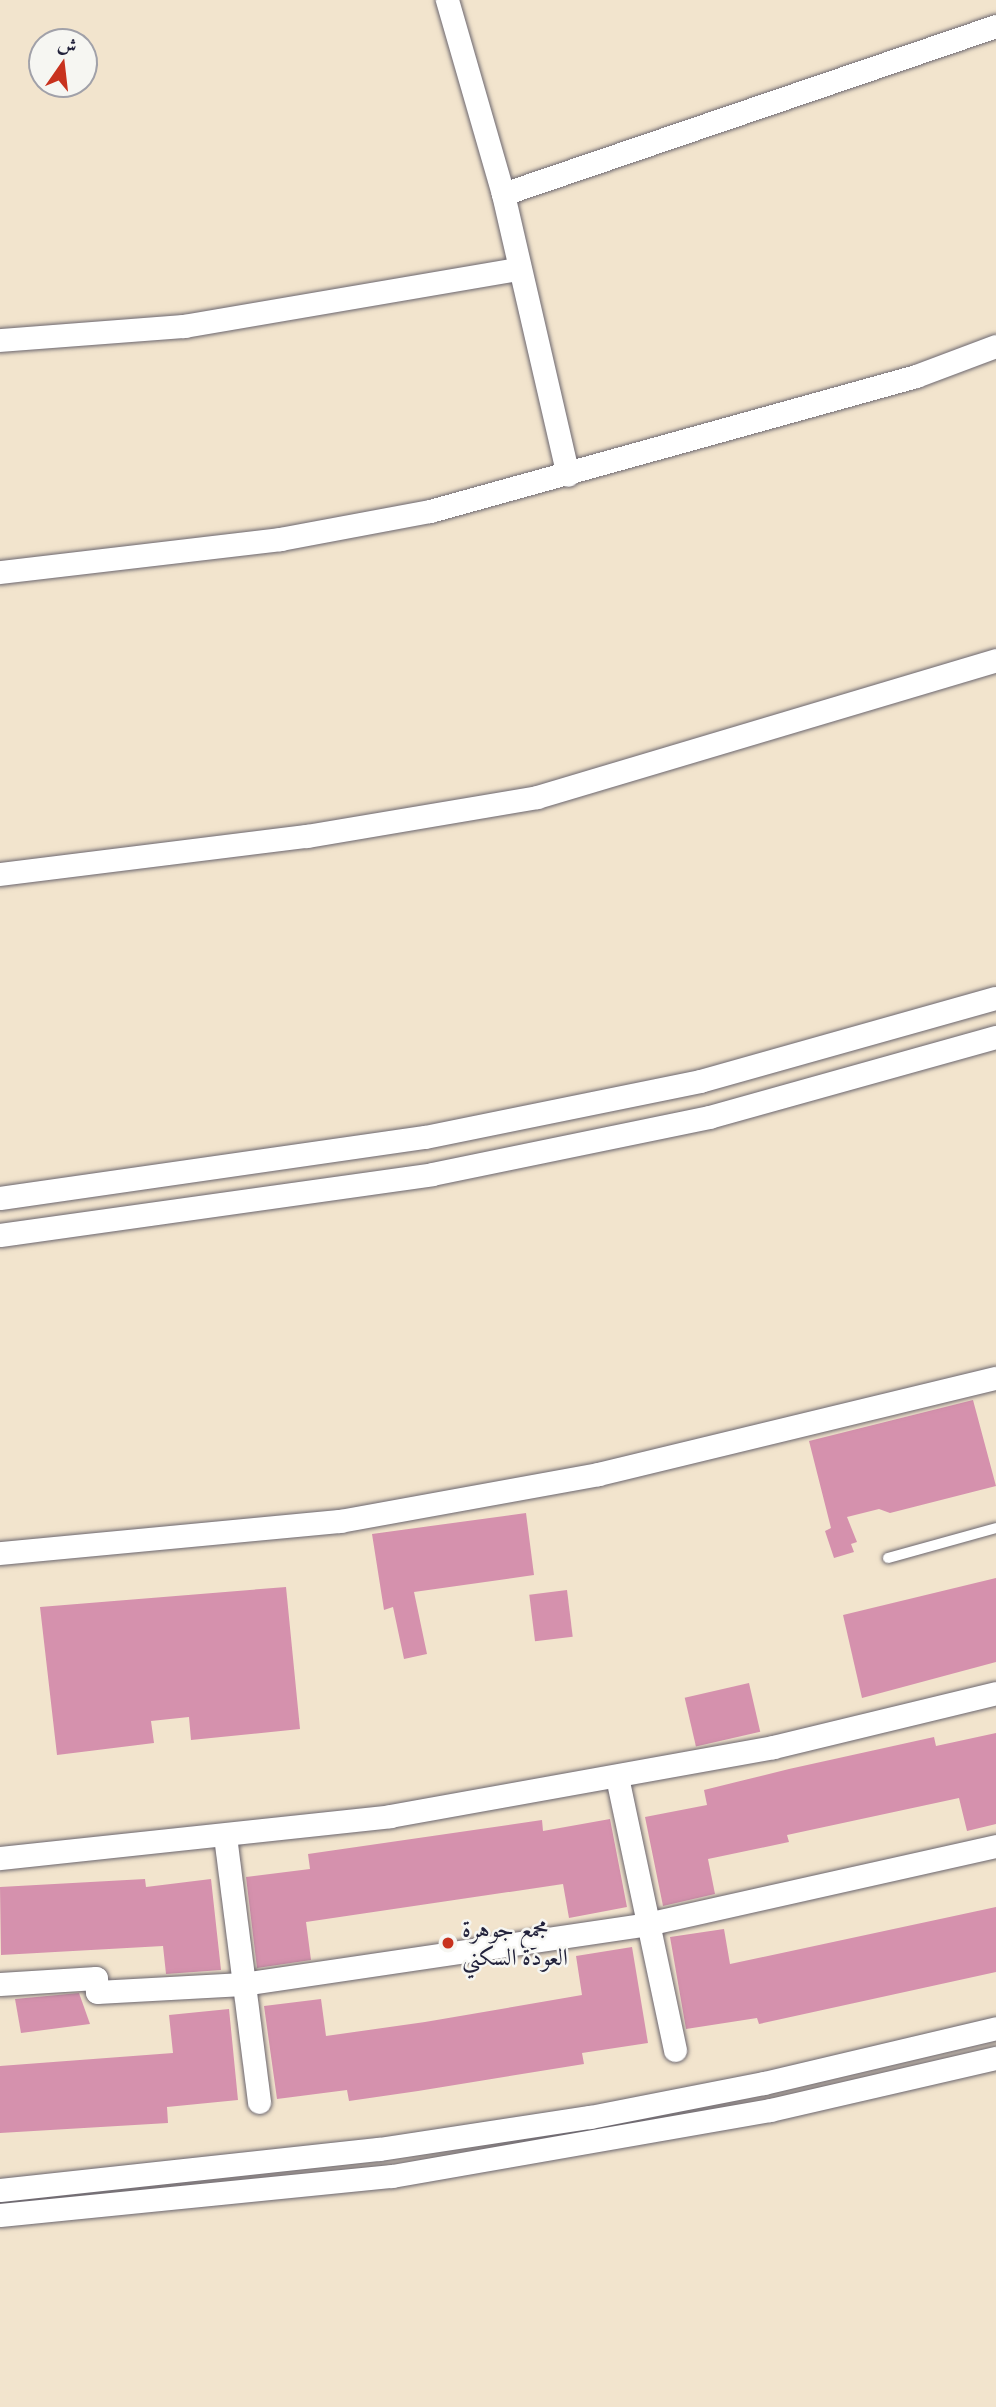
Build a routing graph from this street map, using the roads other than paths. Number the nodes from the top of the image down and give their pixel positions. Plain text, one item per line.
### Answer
1 (447, 0) edge
2 (996, 26) edge
3 (503, 194) junction
4 (519, 269) junction
5 (0, 340) edge
6 (996, 346) edge
7 (568, 475) junction
8 (0, 572) edge
9 (996, 660) edge
10 (0, 874) edge
11 (996, 998) edge
12 (996, 1037) edge
13 (0, 1198) edge
14 (0, 1235) edge
15 (996, 1378) edge
16 (996, 1528) edge
17 (0, 1553) edge
18 (888, 1558) dead end
19 (996, 1693) edge
20 (617, 1777) junction
21 (225, 1836) junction
22 (996, 1846) edge
23 (0, 1858) edge
24 (647, 1924) junction
25 (0, 1984) edge
26 (243, 1984) junction
27 (996, 2028) edge
28 (674, 2050) dead end
29 (996, 2057) edge
30 (258, 2102) dead end
31 (0, 2190) edge
32 (0, 2215) edge

1 - 3 street
2 - 3 street
3 - 4 street
4 - 5 street
4 - 7 street
6 - 7 street
7 - 8 street
9 - 10 street
11 - 13 street
12 - 14 street
15 - 17 street
16 - 18 lane
19 - 20 street
20 - 21 street
20 - 24 street
21 - 23 street
21 - 26 street
22 - 24 street
24 - 26 street
24 - 28 street
25 - 26 street
26 - 30 street
27 - 31 street
29 - 32 street

